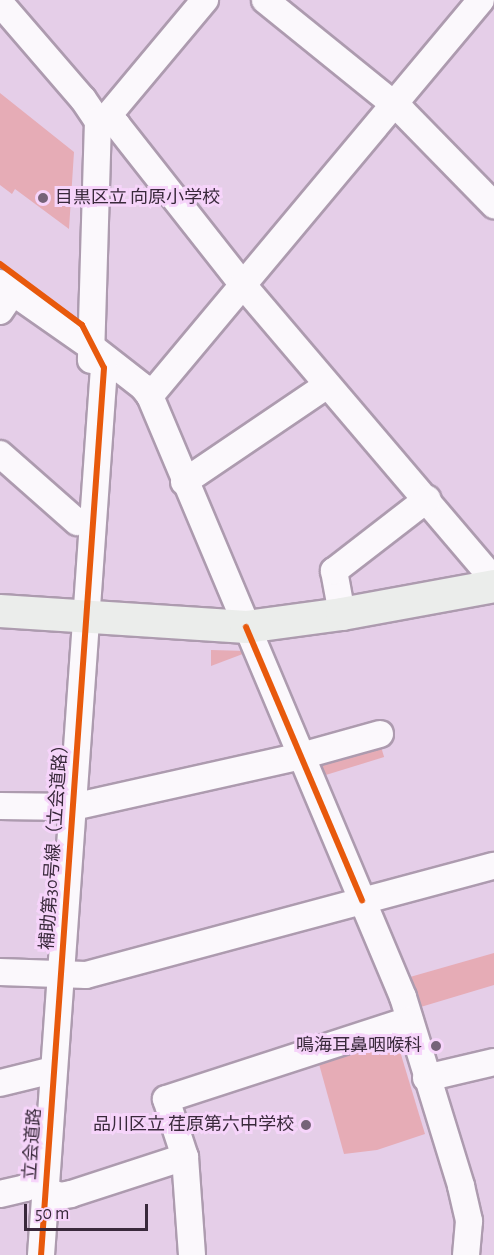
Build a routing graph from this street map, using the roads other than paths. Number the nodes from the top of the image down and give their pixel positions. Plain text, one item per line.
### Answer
1 (205, 0) edge
2 (266, 0) edge
3 (481, 0) edge
4 (0, 3) edge
5 (394, 104) junction
6 (102, 119) junction
7 (494, 205) edge
8 (0, 264) edge
9 (243, 285) junction
10 (4, 295) edge
11 (93, 348) junction
12 (327, 386) junction
13 (150, 396) junction
14 (0, 454) edge
15 (184, 482) junction
16 (427, 499) junction
17 (77, 522) junction
18 (492, 589) edge
19 (0, 611) edge
20 (342, 614) junction
21 (85, 618) junction
22 (246, 627) junction
23 (380, 734) dead end
24 (301, 756) junction
25 (0, 806) edge
26 (73, 807) junction
27 (494, 866) edge
28 (362, 900) junction
29 (0, 972) edge
30 (60, 974) junction
31 (409, 1020) junction
32 (494, 1062) edge
33 (53, 1070) junction
34 (426, 1078) junction
35 (0, 1083) edge
36 (185, 1157) junction
37 (0, 1181) edge
38 (42, 1185) junction
39 (0, 1194) edge
40 (41, 1255) edge
41 (192, 1255) edge
42 (466, 1255) edge

1 - 6 street
2 - 5 street
3 - 5 street
4 - 6 street
5 - 7 street
5 - 9 street
6 - 9 street
6 - 11 street
8 - 11 street
9 - 12 street
9 - 13 street
10 - 11 street
11 - 13 street
11 - 17 street
11 - 21 street, 補助第30号線（立会道路）
12 - 15 street
12 - 16 street
13 - 15 street
14 - 17 street
15 - 22 street
16 - 18 street
16 - 20 street
17 - 21 street
18 - 20 main road
19 - 21 main road
20 - 22 main road
21 - 22 main road
21 - 26 street, 補助第30号線（立会道路）
22 - 24 street
23 - 24 street
24 - 26 street
24 - 28 street
25 - 26 street
26 - 30 street, 補助第30号線（立会道路）
27 - 28 street
28 - 30 street
28 - 31 street
29 - 30 street
30 - 33 street, 補助第30号線（立会道路）
31 - 34 street
31 - 36 street
32 - 34 street
33 - 35 street
33 - 38 street, 立会道路
34 - 42 street
36 - 38 street
36 - 41 street
37 - 38 street
38 - 39 street
38 - 40 street, 立会道路

